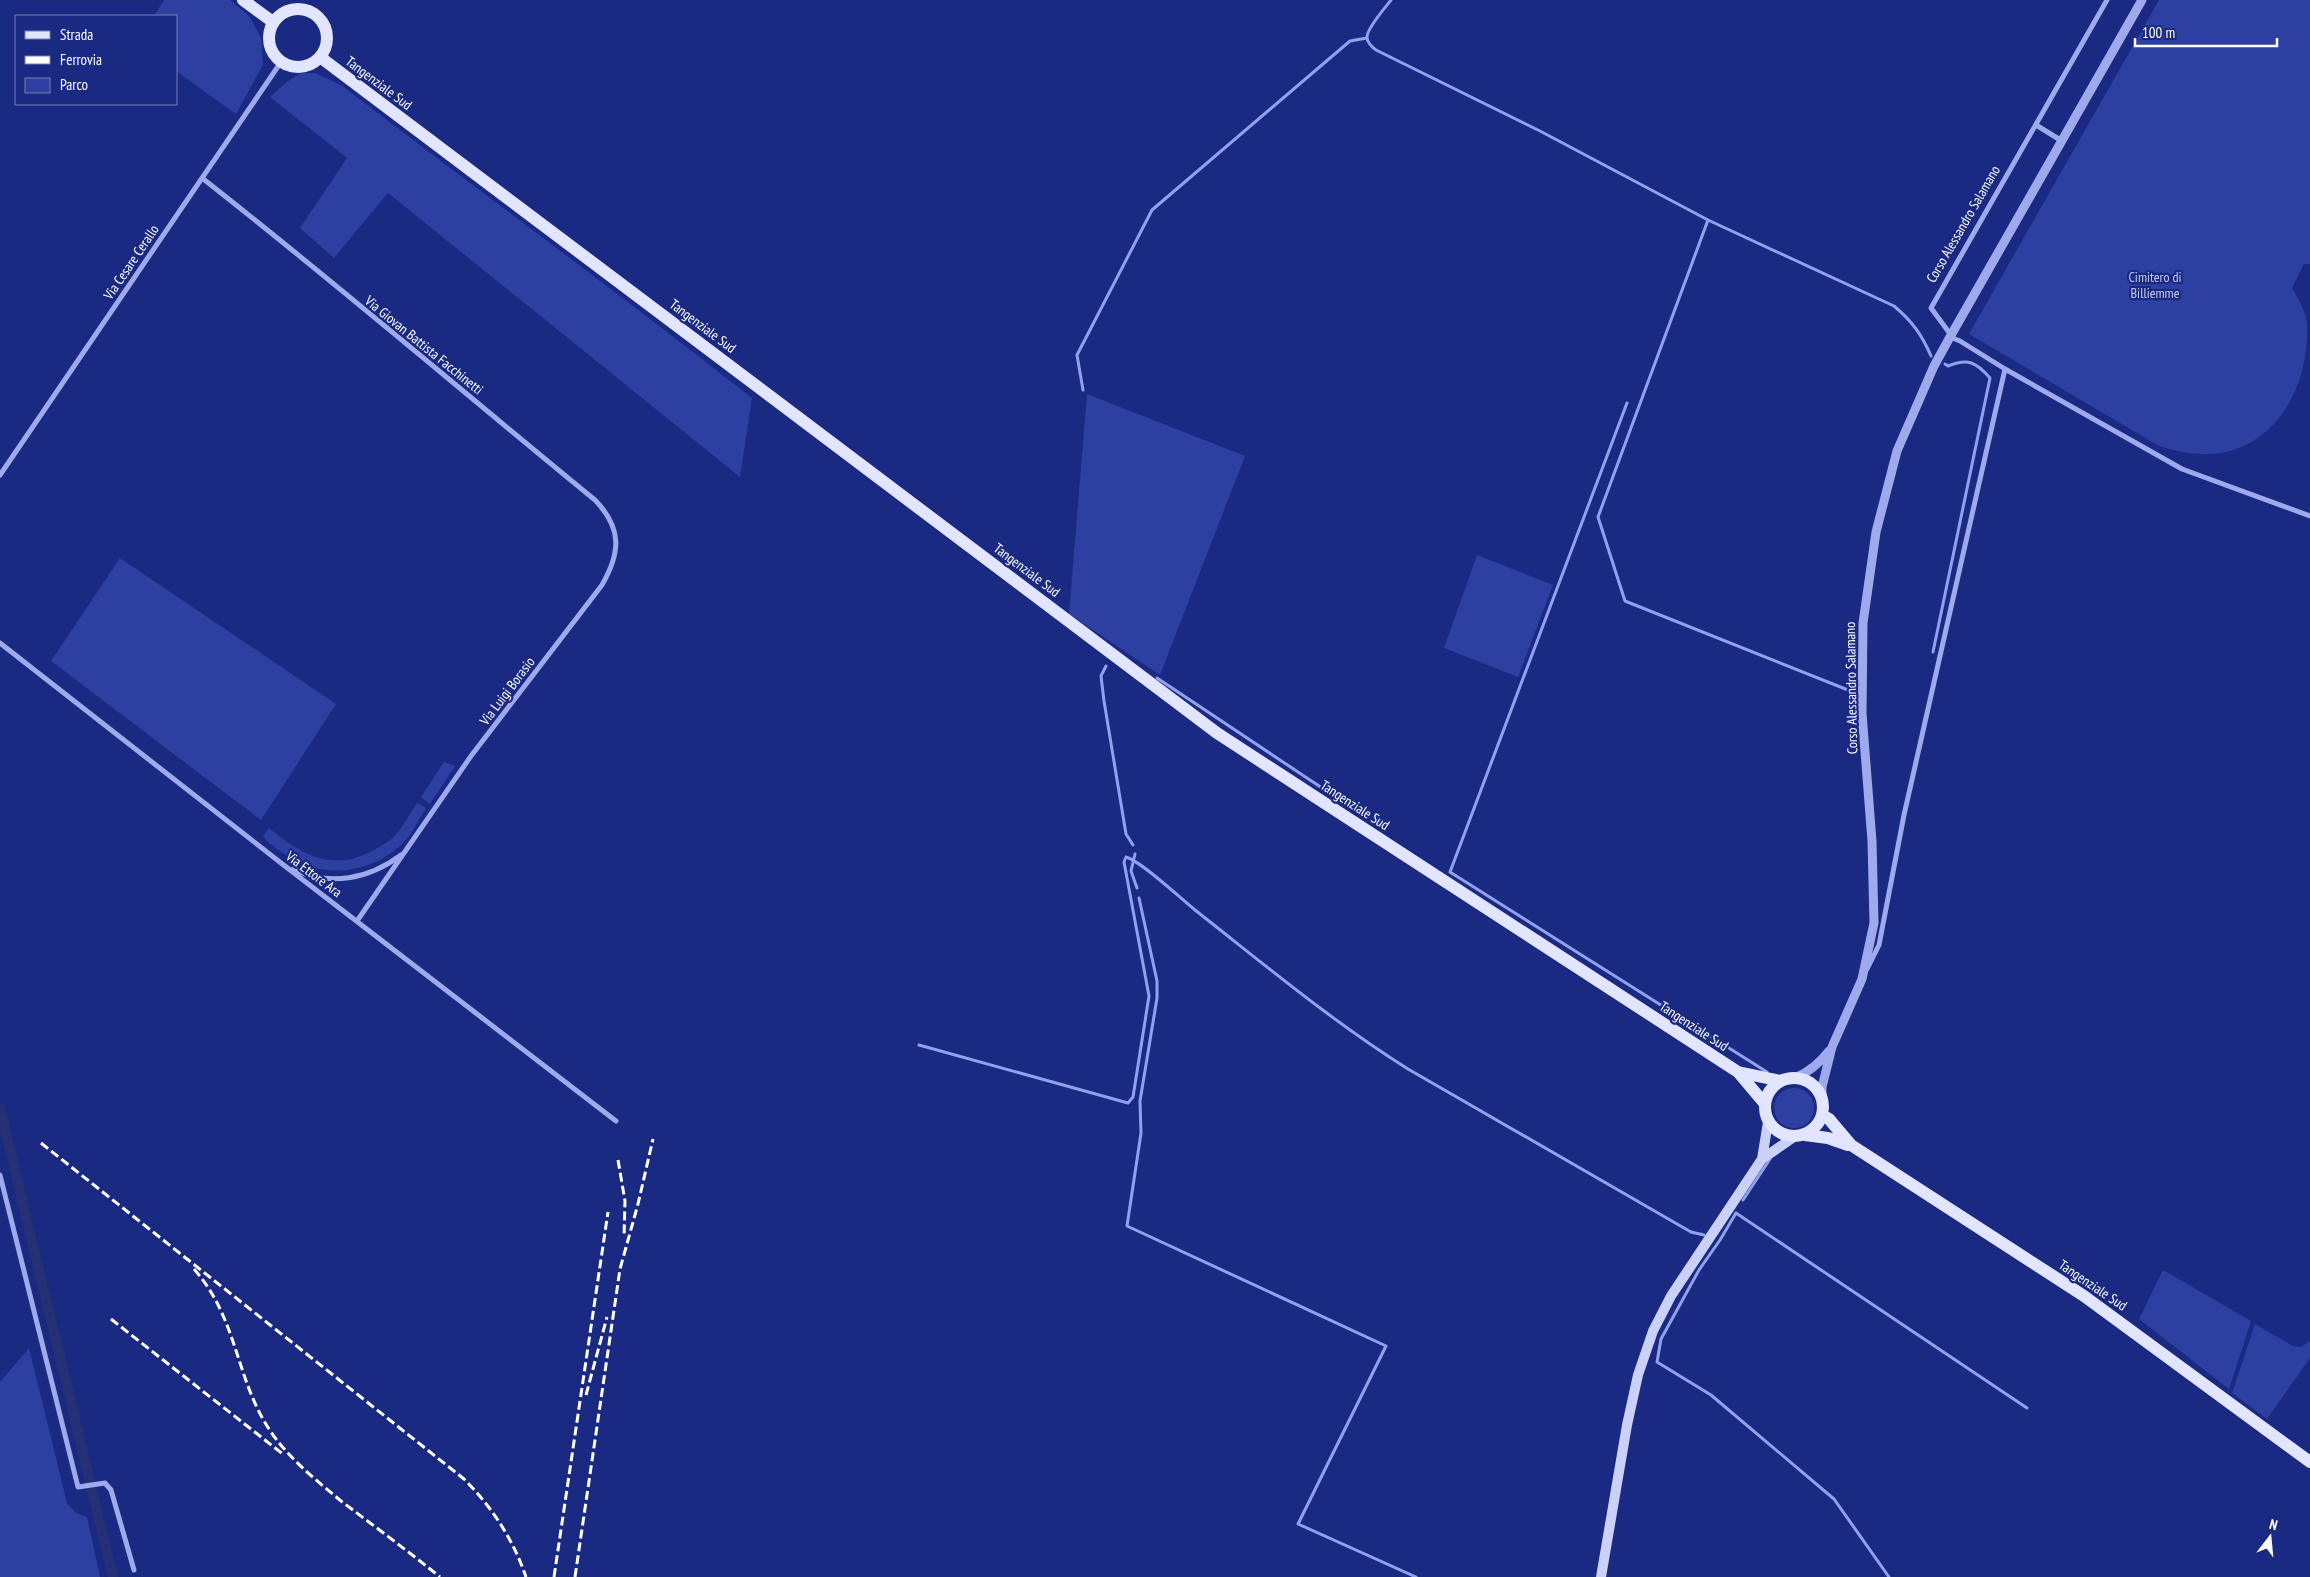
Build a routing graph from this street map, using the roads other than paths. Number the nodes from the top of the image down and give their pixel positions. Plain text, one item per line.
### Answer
1 (243, 0) edge
2 (2107, 0) edge
3 (2142, 0) edge
4 (273, 22) junction
5 (320, 57) junction
6 (281, 62) junction
7 (2036, 125) junction
8 (2062, 141) junction
9 (202, 178) junction
10 (1950, 336) junction
11 (2005, 369) junction
12 (0, 474) edge
13 (2310, 516) edge
14 (617, 541) joint
15 (0, 643) edge
16 (406, 852) junction
17 (281, 863) junction
18 (357, 921) junction
19 (1862, 979) junction
20 (1832, 1047) junction
21 (1738, 1072) junction
22 (1795, 1078) junction
23 (1781, 1081) junction
24 (1822, 1100) junction
25 (1765, 1104) junction
26 (1822, 1115) junction
27 (616, 1121) dead end
28 (1768, 1122) junction
29 (1799, 1136) junction
30 (1851, 1145) junction
31 (1762, 1159) junction
32 (0, 1175) edge
33 (2310, 1462) edge
34 (134, 1570) dead end
35 (1601, 1577) edge

1 - 4 main road
2 - 7 street, Corso Alessandro Salamano
3 - 8 street, Corso Alessandro Salamano
4 - 5 main road
4 - 6 main road
5 - 6 main road
5 - 21 main road, Tangenziale Sud
6 - 9 street, Via Cesare Cerallo
7 - 8 street
7 - 10 street, Corso Alessandro Salamano
8 - 10 street, Corso Alessandro Salamano
9 - 12 street, Via Cesare Cerallo
9 - 14 street, Via Giovan Battista Facchinetti
10 - 11 street
10 - 19 street, Corso Alessandro Salamano
11 - 13 street
11 - 19 street
14 - 16 street, Via Luigi Borasio
15 - 17 street, Via Ettore Ara
16 - 17 street, Via Luigi Borasio
16 - 18 street, Via Luigi Borasio
17 - 18 street, Via Ettore Ara
18 - 27 street, Via Ettore Ara
19 - 20 street, Corso Alessandro Salamano
20 - 22 street, Corso Alessandro Salamano
20 - 24 street, Corso Alessandro Salamano
21 - 23 main road, Tangenziale Sud
21 - 25 main road, Tangenziale Sud
22 - 23 main road
22 - 24 main road
23 - 25 main road
24 - 26 main road
25 - 28 main road
26 - 29 main road
26 - 30 main road, Tangenziale Sud
28 - 29 main road
28 - 31 main road
29 - 30 main road, Tangenziale Sud
29 - 31 main road
30 - 33 main road, Tangenziale Sud
31 - 35 main road
32 - 34 street

